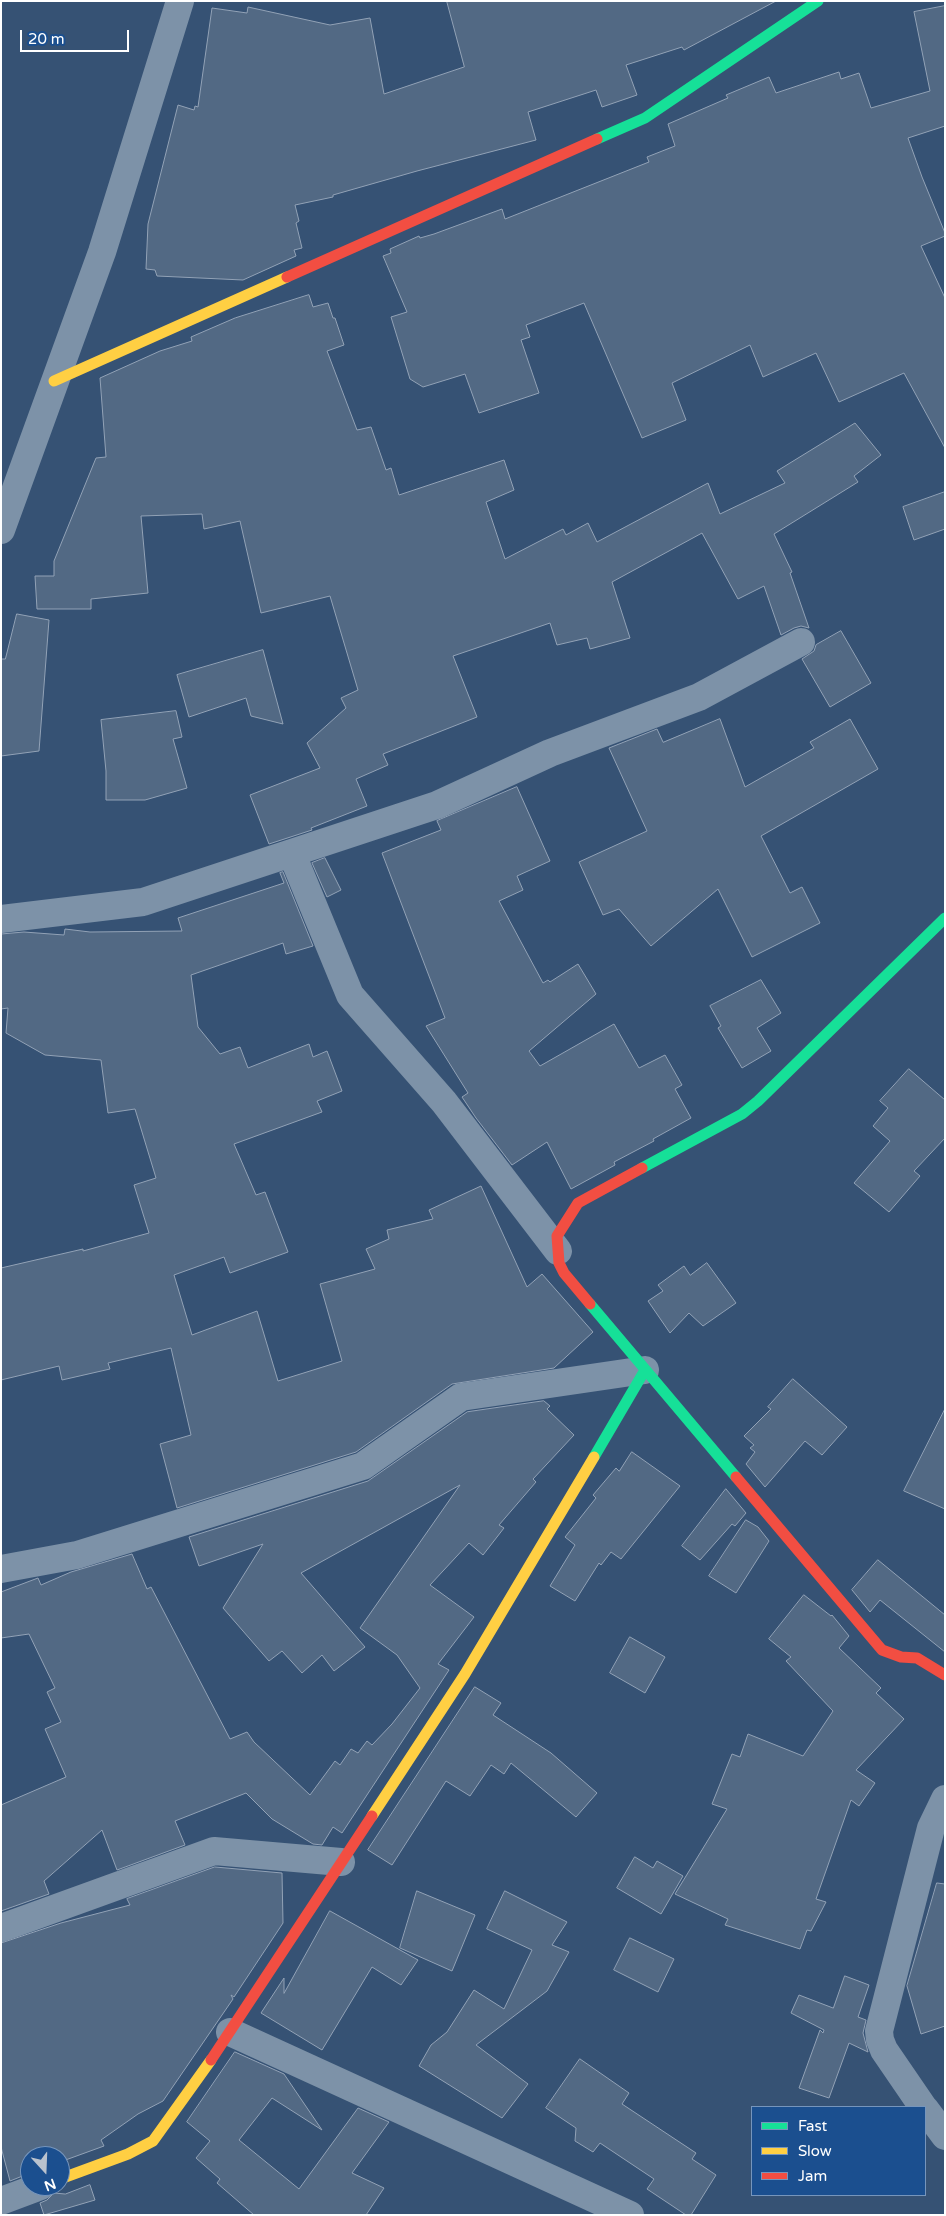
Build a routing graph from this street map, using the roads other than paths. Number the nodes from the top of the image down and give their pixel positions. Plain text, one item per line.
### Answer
1 (180, 1) edge
2 (818, 1) edge
3 (54, 380) junction
4 (3, 523) edge
5 (801, 642) dead end
6 (292, 854) junction
7 (945, 918) edge
8 (1, 919) edge
9 (558, 1251) junction
10 (645, 1370) junction
11 (1, 1569) edge
12 (945, 1675) edge
13 (945, 1799) edge
14 (341, 1862) junction
15 (1, 1928) edge
16 (230, 2032) junction
17 (923, 2106) edge
18 (926, 2111) edge
19 (945, 2136) edge
20 (70, 2175) edge
21 (20, 2194) edge
22 (1, 2201) edge
23 (630, 2215) edge

1 - 3 street
2 - 3 street
3 - 4 street
5 - 6 street
6 - 8 street
6 - 9 street
7 - 9 street
9 - 10 street
10 - 11 street
10 - 12 street
10 - 14 street
13 - 17 street
14 - 15 street
14 - 16 street
16 - 20 street
16 - 23 street
18 - 19 street
21 - 22 street

